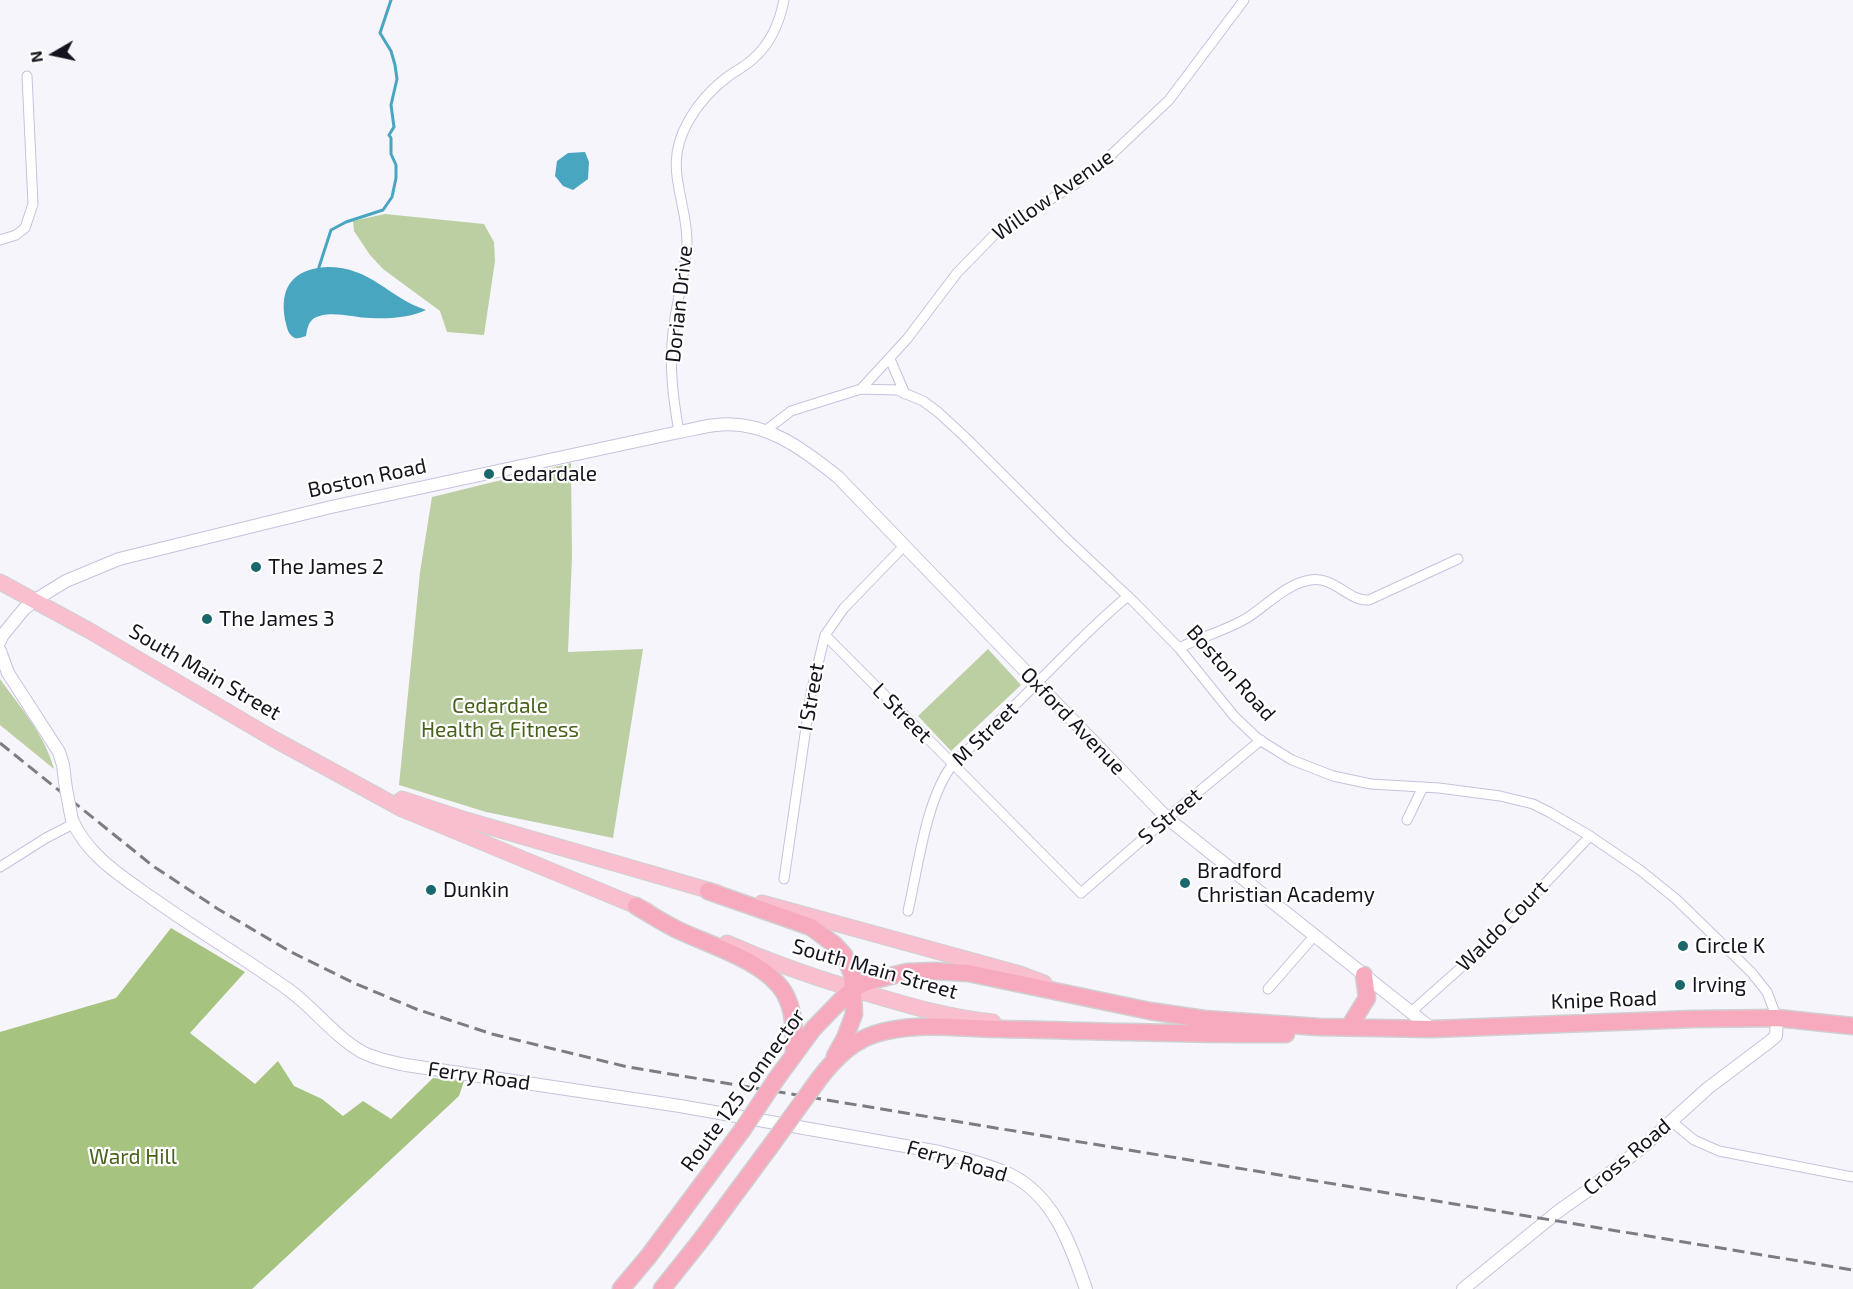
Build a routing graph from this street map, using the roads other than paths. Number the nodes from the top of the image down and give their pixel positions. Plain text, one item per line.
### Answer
1 (784, 0) edge
2 (1244, 0) edge
3 (27, 76) dead end
4 (0, 240) edge
5 (890, 359) junction
6 (861, 389) junction
7 (905, 394) junction
8 (717, 425) joint
9 (765, 431) junction
10 (679, 432) junction
11 (904, 546) junction
12 (1458, 560) dead end
13 (0, 582) edge
14 (1128, 596) junction
15 (35, 600) junction
16 (825, 635) junction
17 (0, 641) edge
18 (1179, 648) junction
19 (1, 656) edge
20 (1037, 683) junction
21 (1261, 740) junction
22 (953, 764) junction
23 (1424, 787) junction
24 (387, 799) junction
25 (1167, 818) junction
26 (1407, 820) dead end
27 (73, 822) junction
28 (1590, 836) junction
29 (1, 865) edge
30 (784, 879) dead end
31 (708, 891) junction
32 (1081, 893) joint
33 (636, 906) junction
34 (909, 911) dead end
35 (1315, 935) junction
36 (1364, 975) junction
37 (854, 989) junction
38 (1268, 989) dead end
39 (1078, 996) junction
40 (1411, 1012) junction
41 (1777, 1018) junction
42 (1853, 1026) edge
43 (1349, 1027) junction
44 (1382, 1029) junction
45 (1432, 1029) junction
46 (1040, 1030) junction
47 (794, 1053) junction
48 (832, 1062) junction
49 (1671, 1121) junction
50 (1853, 1177) edge
51 (621, 1289) edge
52 (662, 1289) edge
53 (1086, 1289) edge
54 (1463, 1289) edge

1 - 10 street, Dorian Drive
2 - 5 street, Willow Avenue
3 - 4 street
5 - 6 street, Willow Avenue
5 - 7 street
6 - 7 street, Boston Road
6 - 9 street, Boston Road
7 - 14 street, Boston Road
8 - 9 street, Oxford Avenue
8 - 10 street, Boston Road
9 - 11 street, Oxford Avenue
10 - 15 street, Boston Road
11 - 16 street, I Street
11 - 20 street, Oxford Avenue
12 - 18 street
13 - 15 main road, South Main Street
14 - 18 street, Boston Road
14 - 20 street, M Street
15 - 17 street
15 - 24 main road, South Main Street
16 - 22 street, L Street
16 - 30 street, I Street
18 - 21 street, Boston Road
19 - 27 street, Ferry Road, bridge
20 - 22 street, M Street
20 - 25 street, Oxford Avenue
21 - 23 street, Boston Road
21 - 25 street, S Street
22 - 32 street, L Street
22 - 34 street, M Street
23 - 26 street
23 - 28 street, Boston Road
24 - 31 main road, South Main Street
24 - 33 main road, South Main Street
25 - 32 street, S Street
25 - 35 street, Oxford Avenue
27 - 29 street
27 - 53 street, Ferry Road
28 - 40 street, Waldo Court
28 - 41 street, Boston Road
31 - 37 highway
31 - 39 main road, South Main Street
33 - 37 main road, South Main Street
33 - 47 highway
35 - 36 street, Oxford Avenue
35 - 38 street
36 - 40 street, Oxford Avenue
36 - 43 highway
37 - 39 highway, Route 125 Connector
37 - 46 main road, South Main Street
37 - 47 highway, Route 125 Connector
37 - 48 highway
39 - 43 highway, South Main Street
40 - 45 street, Oxford Avenue
41 - 42 highway
41 - 45 highway, Knipe Road
41 - 49 street, Cross Road
43 - 44 highway, South Main Street
44 - 45 highway, South Main Street
44 - 46 highway, South Main Street
46 - 48 highway
47 - 51 highway, Route 125 Connector, bridge
48 - 52 highway, bridge
49 - 50 street
49 - 54 street, Cross Road

